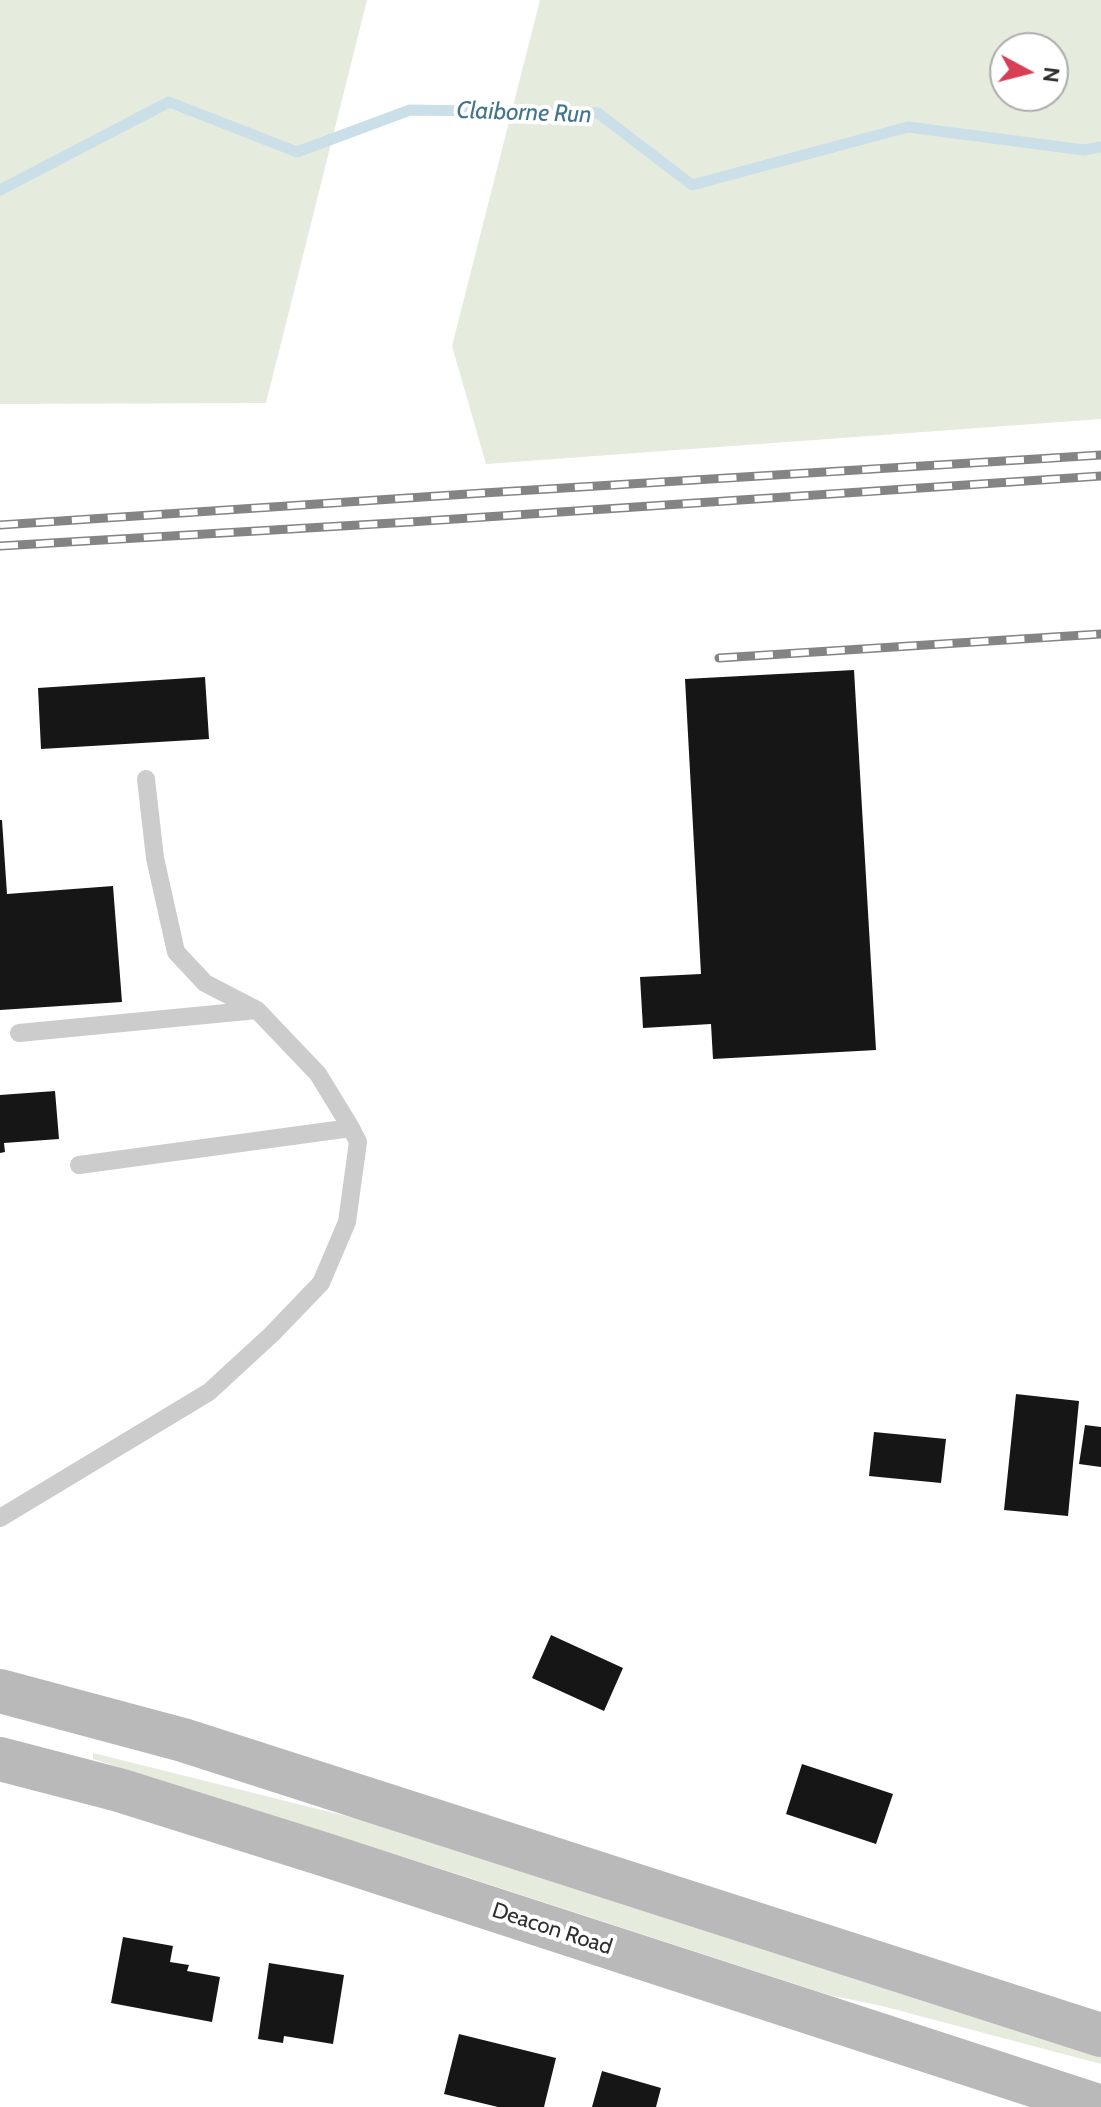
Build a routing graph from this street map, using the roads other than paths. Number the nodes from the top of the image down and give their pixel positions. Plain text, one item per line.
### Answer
1 (146, 779) dead end
2 (257, 1010) junction
3 (19, 1033) dead end
4 (351, 1128) junction
5 (79, 1165) dead end
6 (0, 1518) edge
7 (0, 1691) edge
8 (0, 1759) edge
9 (1101, 2035) edge
10 (1101, 2107) edge

1 - 2 lane
2 - 3 lane
2 - 4 lane
4 - 5 lane
4 - 6 lane
7 - 9 main road
8 - 10 main road, Deacon Road

